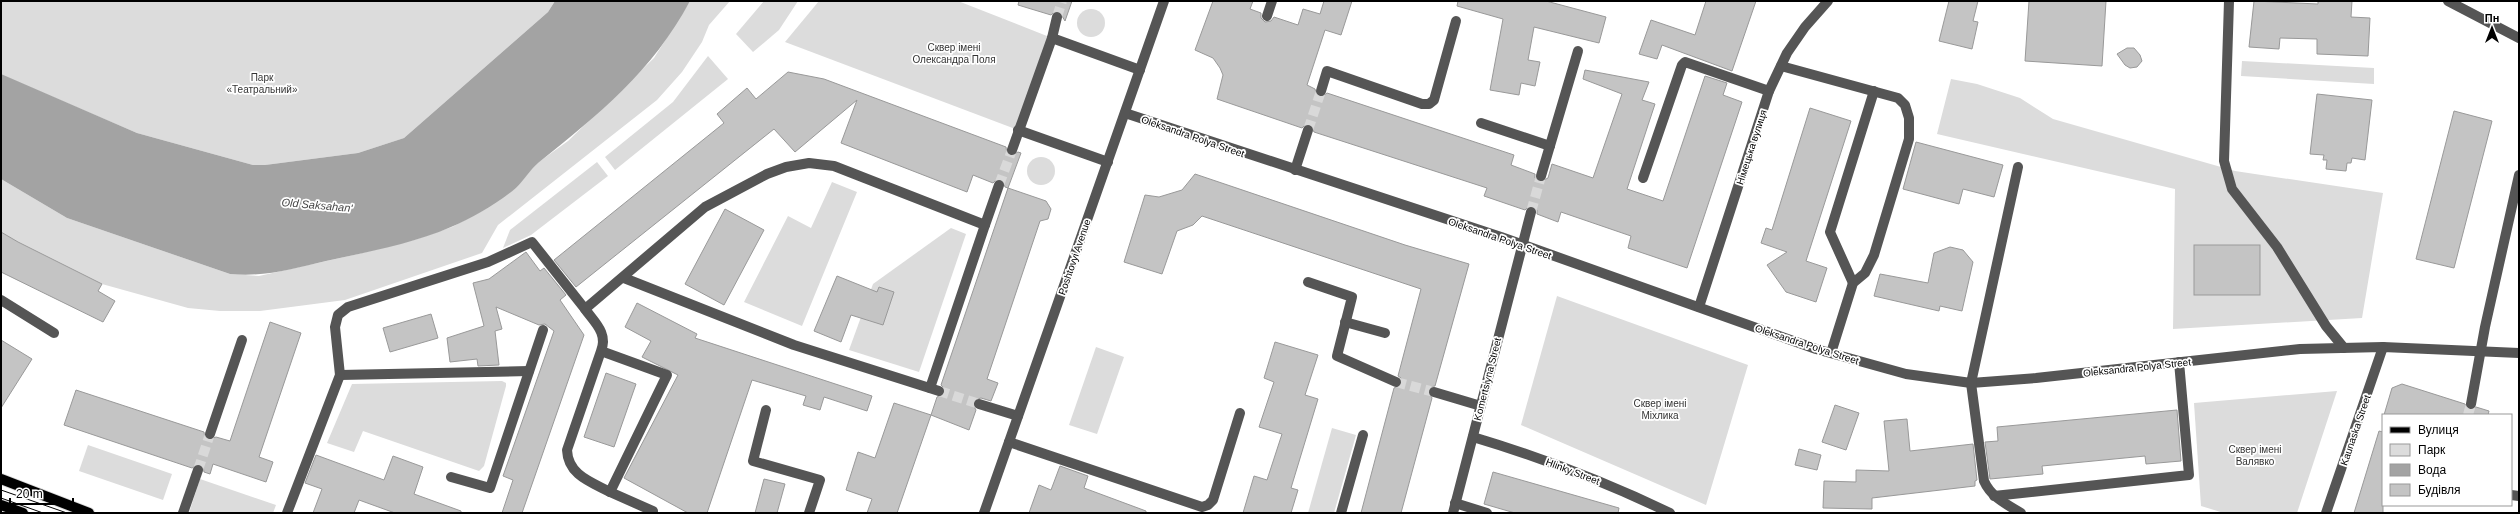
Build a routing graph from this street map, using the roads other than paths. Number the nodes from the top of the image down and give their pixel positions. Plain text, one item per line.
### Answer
1 (1164, 1) edge
2 (1272, 1) edge
3 (1828, 1) edge
4 (2229, 1) edge
5 (2448, 1) edge
6 (1267, 16) dead end
7 (1057, 17) tunnel mouth
8 (1456, 21) dead end
9 (1052, 38) junction
10 (2519, 38) edge
11 (1578, 51) dead end
12 (1780, 66) junction
13 (1140, 70) junction
14 (1321, 91) tunnel mouth
15 (1769, 91) junction
16 (1874, 91) junction
17 (1125, 113) junction
18 (1481, 124) dead end
19 (1018, 130) junction
20 (1308, 130) tunnel mouth
21 (1550, 146) junction
22 (1012, 150) tunnel mouth
23 (1108, 162) junction
24 (2018, 167) dead end
25 (1295, 170) junction
26 (2519, 175) edge
27 (1541, 176) tunnel mouth
28 (1643, 178) dead end
29 (999, 185) tunnel mouth
30 (1531, 212) tunnel mouth
31 (985, 225) junction
32 (1522, 245) junction
33 (624, 278) junction
34 (1308, 282) dead end
35 (1853, 283) junction
36 (1, 300) edge
37 (1699, 307) junction
38 (585, 309) junction
39 (1345, 322) junction
40 (543, 330) dead end
41 (54, 333) dead end
42 (1385, 333) dead end
43 (242, 340) dead end
44 (2383, 347) junction
45 (2344, 348) junction
46 (2481, 350) junction
47 (601, 351) junction
48 (1831, 353) junction
49 (2519, 353) edge
50 (2179, 362) junction
51 (529, 371) junction
52 (340, 375) junction
53 (1396, 382) tunnel mouth
54 (1971, 383) junction
55 (1434, 392) tunnel mouth
56 (979, 404) tunnel mouth
57 (2471, 404) tunnel mouth
58 (1481, 406) junction
59 (766, 410) dead end
60 (1240, 413) dead end
61 (1018, 416) junction
62 (210, 434) tunnel mouth
63 (1363, 435) dead end
64 (1472, 437) junction
65 (1009, 442) junction
66 (198, 470) tunnel mouth
67 (451, 478) dead end
68 (1, 479) edge
69 (610, 492) junction
70 (1994, 496) junction
71 (1, 505) edge
72 (1454, 508) edge
73 (653, 511) dead end
74 (23, 513) edge
75 (89, 513) edge
76 (184, 513) edge
77 (287, 513) edge
78 (809, 513) edge
79 (984, 513) edge
80 (1340, 513) edge
81 (1487, 513) edge
82 (1670, 513) edge
83 (2021, 513) edge
84 (2326, 513) edge

1 - 13 street, Poshtovyi Avenue
2 - 6 street
3 - 12 street, Німецька вулиця
4 - 45 street
5 - 10 street
7 - 9 street
8 - 14 street
9 - 13 street
9 - 19 street
11 - 21 street
12 - 15 street, Німецька вулиця
12 - 16 street
13 - 17 street, Poshtovyi Avenue
15 - 28 street
15 - 37 street, Німецька вулиця
16 - 35 street
16 - 35 street
17 - 23 street, Poshtovyi Avenue
17 - 25 street, Oleksandra Polya Street
18 - 21 street
19 - 22 street
19 - 23 street
20 - 25 street
21 - 27 street
23 - 61 street, Poshtovyi Avenue
24 - 54 street
25 - 32 street, Oleksandra Polya Street
26 - 46 street
29 - 31 street
30 - 32 street, Komertsiyna Street
31 - 33 street
31 - 33 street
32 - 37 street, Oleksandra Polya Street
32 - 58 street, Komertsiyna Street
33 - 38 street
34 - 39 street
35 - 48 street
36 - 41 street
37 - 48 street, Oleksandra Polya Street
38 - 47 street
38 - 52 street
39 - 42 street
39 - 53 street
40 - 51 street
43 - 62 street
44 - 45 street, Oleksandra Polya Street
44 - 46 street, Oleksandra Polya Street
44 - 84 street, Kaunaska Street
45 - 50 street, Oleksandra Polya Street
46 - 49 street, Oleksandra Polya Street
46 - 57 street
47 - 69 street
47 - 69 street
48 - 54 street, Oleksandra Polya Street
50 - 54 street, Oleksandra Polya Street
50 - 70 street
51 - 52 street
51 - 67 street
52 - 77 street
54 - 70 street
55 - 58 street
56 - 61 street
58 - 64 street, Komertsiyna Street
59 - 78 street
60 - 65 street
61 - 65 street, Poshtovyi Avenue
63 - 80 street
64 - 72 street, Komertsiyna Street
64 - 82 street, Hlinky Street
65 - 79 street, Poshtovyi Avenue
66 - 76 street
68 - 75 main road
69 - 73 street
70 - 83 street
71 - 74 main road
72 - 81 street

